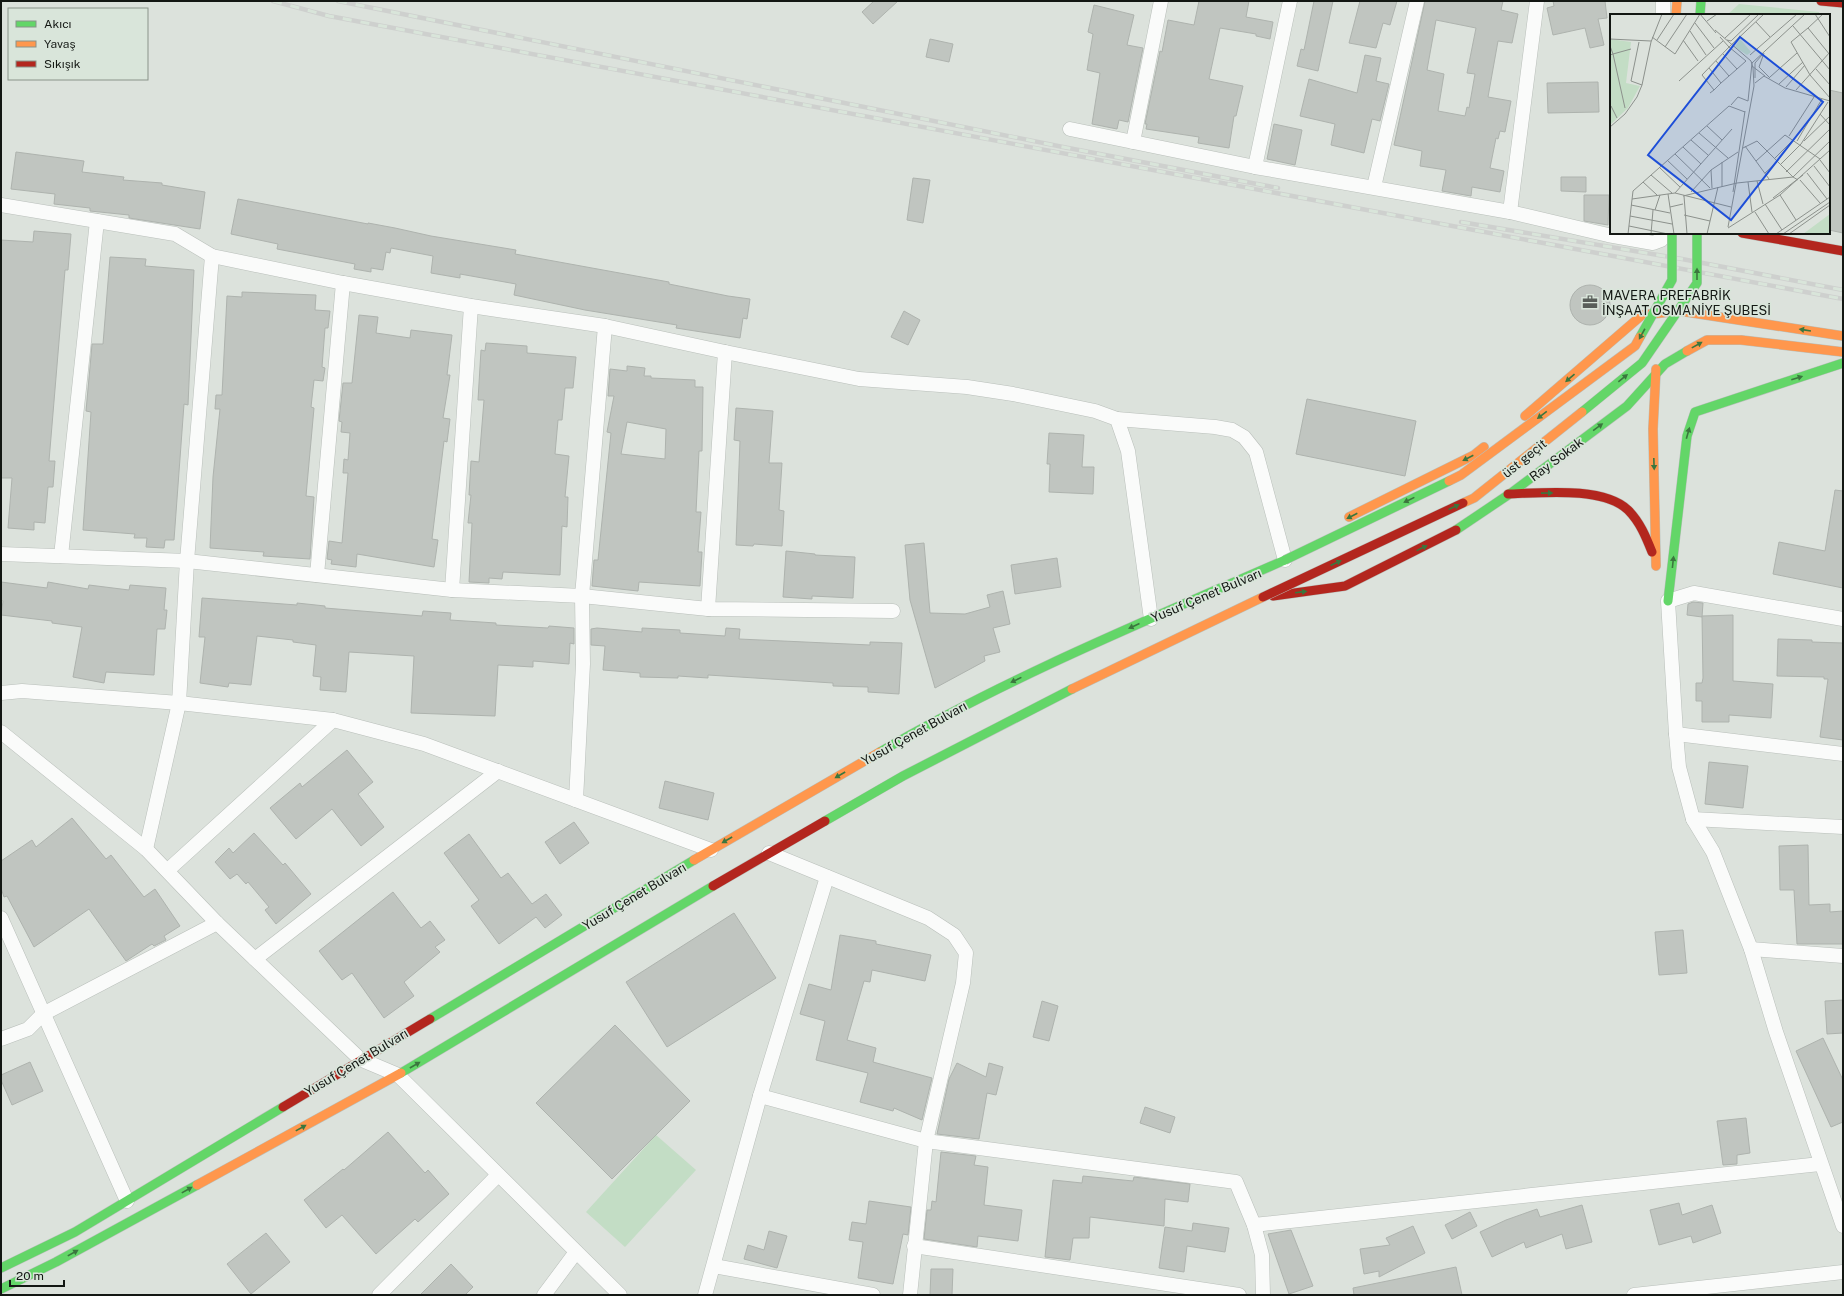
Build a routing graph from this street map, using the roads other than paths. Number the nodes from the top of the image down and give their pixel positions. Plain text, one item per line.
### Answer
1 (1161, 1) edge
2 (1290, 1) edge
3 (1417, 1) edge
4 (1537, 1) edge
5 (1663, 1) edge
6 (1677, 1) edge
7 (1701, 1) edge
8 (1821, 1) edge
9 (1843, 4) edge
10 (1663, 14) edge
11 (1676, 14) edge
12 (1700, 14) edge
13 (1070, 129) dead end
14 (1133, 142) junction
15 (1255, 167) junction
16 (1374, 186) junction
17 (1, 205) edge
18 (1510, 212) junction
19 (97, 221) junction
20 (1661, 234) edge
21 (1672, 234) edge
22 (1697, 234) edge
23 (1748, 234) edge
24 (1843, 251) edge
25 (212, 256) junction
26 (343, 283) junction
27 (471, 306) junction
28 (1659, 313) junction
29 (605, 326) junction
30 (1843, 336) edge
31 (725, 352) junction
32 (1843, 352) edge
33 (1843, 363) edge
34 (1656, 374) junction
35 (1116, 419) junction
36 (1508, 494) junction
37 (1342, 521) dead end
38 (1321, 531) dead end
39 (1, 554) edge
40 (61, 556) junction
41 (1285, 560) junction
42 (187, 562) junction
43 (1659, 573) junction
44 (317, 575) junction
45 (452, 590) junction
46 (582, 596) junction
47 (1263, 597) junction
48 (1668, 601) junction
49 (708, 609) junction
50 (893, 611) dead end
51 (1151, 619) junction
52 (1843, 620) edge
53 (1, 693) edge
54 (179, 703) junction
55 (333, 720) junction
56 (1, 732) edge
57 (1676, 734) junction
58 (1843, 754) edge
59 (498, 771) junction
60 (576, 800) junction
61 (1693, 819) junction
62 (1843, 827) edge
63 (146, 849) junction
64 (711, 850) junction
65 (769, 853) junction
66 (168, 870) junction
67 (827, 877) junction
68 (1, 918) edge
69 (217, 923) junction
70 (1751, 949) junction
71 (1843, 956) edge
72 (255, 959) junction
73 (43, 1014) junction
74 (1, 1039) edge
75 (360, 1060) junction
76 (398, 1075) junction
77 (760, 1096) junction
78 (926, 1141) junction
79 (1820, 1164) junction
80 (498, 1175) junction
81 (127, 1201) junction
82 (1254, 1225) junction
83 (1843, 1226) edge
84 (914, 1246) junction
85 (576, 1252) junction
86 (714, 1266) junction
87 (1, 1268) edge
88 (1843, 1272) edge
89 (1, 1289) edge
90 (379, 1295) edge
91 (544, 1295) edge
92 (620, 1295) edge
93 (705, 1295) edge
94 (873, 1295) edge
95 (910, 1295) edge
96 (1239, 1295) edge
97 (1263, 1295) edge
98 (1634, 1295) edge

1 - 14 street
2 - 15 street
3 - 16 street
4 - 18 street
5 - 10 street
6 - 11 main road
7 - 12 main road
8 - 9 main road
13 - 14 street
14 - 15 street
15 - 16 street
16 - 18 street
17 - 19 street
18 - 20 street
19 - 25 street
19 - 40 street
21 -> 41 main road, bridge
47 -> 22 main road, üst geçit, bridge
23 - 24 main road
25 - 26 street
25 - 42 street
26 - 27 street
26 - 44 street
27 - 29 street
27 - 45 street
30 -> 28 main road
28 - 34 main road
28 -> 37 main road
29 - 31 street
29 - 46 street
31 - 35 street
31 - 49 street
34 -> 32 main road, Ray Sokak
48 -> 33 main road
36 -> 34 main road, Ray Sokak
34 -> 43 main road
35 - 41 street
35 - 51 street
36 -> 43 main road
47 -> 36 main road, Ray Sokak
38 - 41 main road
39 - 40 street
40 - 42 street
41 - 51 main road, Yusuf Çenet Bulvarı
42 - 44 street
42 - 54 street
43 - 48 main road
44 - 45 street
45 - 46 street
46 - 49 street
46 - 60 street
47 - 65 main road, Yusuf Çenet Bulvarı
48 - 52 street
48 - 57 street
49 - 50 street
51 -> 64 main road, Yusuf Çenet Bulvarı
53 - 54 street
54 - 55 street
54 - 63 street
55 - 59 street
55 - 66 street
56 - 63 street
57 - 58 street
57 - 61 street
59 - 60 street
59 - 72 street
60 - 64 street
61 - 62 street
61 - 70 street
63 - 66 street
64 - 75 main road, Yusuf Çenet Bulvarı
65 - 67 street
76 -> 65 main road, Yusuf Çenet Bulvarı
66 - 69 street
67 - 77 street
67 - 78 street
68 - 73 street
69 - 72 street
69 - 73 street
70 - 71 street
70 - 79 street
72 - 75 street
73 - 74 street
73 - 81 street
75 - 76 street
75 - 81 main road, Yusuf Çenet Bulvarı
76 - 80 street
89 -> 76 main road, Yusuf Çenet Bulvarı
77 - 78 street
77 - 86 street
78 - 82 street
78 - 84 street
79 - 82 street
79 - 83 street
80 - 85 street
80 - 90 street
81 - 87 main road, Yusuf Çenet Bulvarı
82 - 97 street
84 - 95 street
84 - 96 street
85 - 91 street
85 - 92 street
86 - 93 street
86 - 94 street
88 - 98 street

